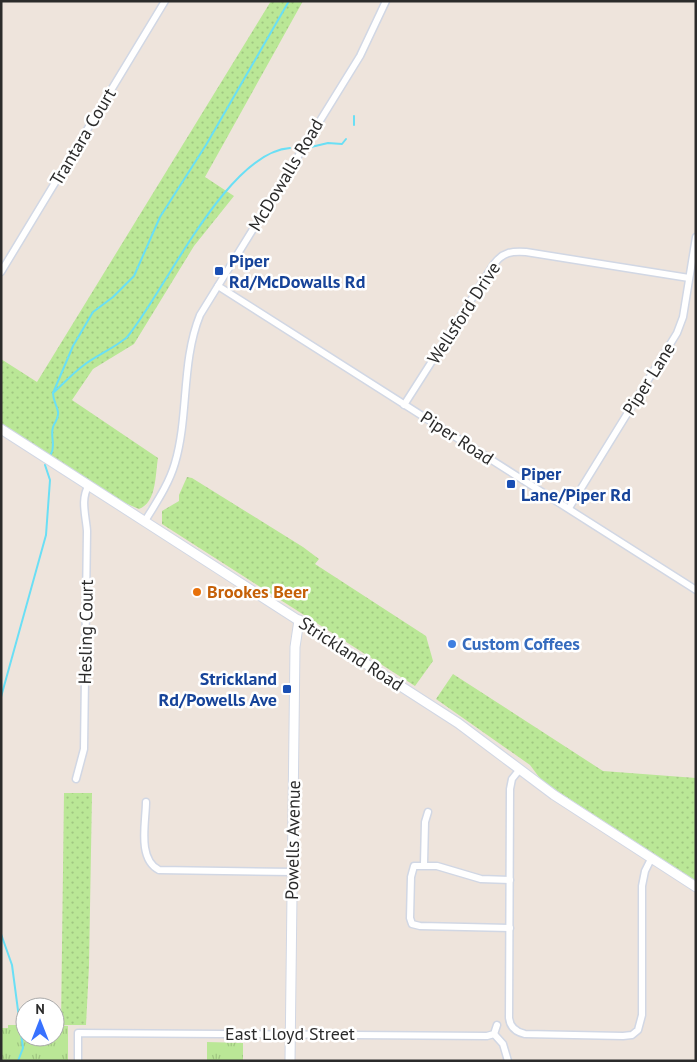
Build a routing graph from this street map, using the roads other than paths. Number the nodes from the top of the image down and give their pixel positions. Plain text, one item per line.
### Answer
1 (165, 1) edge
2 (386, 1) edge
3 (696, 236) edge
4 (1, 272) edge
5 (689, 278) junction
6 (218, 286) junction
7 (404, 405) junction
8 (1, 429) edge
9 (89, 485) junction
10 (569, 508) junction
11 (145, 521) junction
12 (696, 590) edge
13 (299, 620) junction
14 (520, 769) junction
15 (76, 779) dead end
16 (146, 802) dead end
17 (428, 812) dead end
18 (652, 859) junction
19 (424, 864) junction
20 (293, 872) junction
21 (510, 880) junction
22 (696, 887) edge
23 (510, 928) junction
24 (497, 1025) dead end
25 (290, 1034) junction
26 (494, 1034) junction
27 (78, 1061) edge
28 (290, 1061) edge
29 (508, 1061) edge

1 - 4 street, Trantara Court
2 - 6 street, McDowalls Road
3 - 5 street, Piper Lane
5 - 7 street, Wellsford Drive
5 - 10 street, Piper Lane
6 - 7 street, Piper Road
6 - 11 street, McDowalls Road
7 - 10 street, Piper Road
8 - 9 main road, Strickland Road
9 - 11 main road, Strickland Road
9 - 15 street, Hesling Court
10 - 12 street, Piper Road
11 - 13 main road, Strickland Road
13 - 14 main road, Strickland Road
13 - 20 main road, Powells Avenue
14 - 18 main road, Strickland Road
14 - 21 street
16 - 20 street
17 - 19 street
18 - 22 main road, Strickland Road
18 - 23 street
19 - 21 street
19 - 23 street
20 - 25 main road, Powells Avenue
21 - 23 street
24 - 26 street
25 - 26 street, East Lloyd Street
25 - 27 street, East Lloyd Street
25 - 28 main road, Powells Avenue
26 - 29 street

